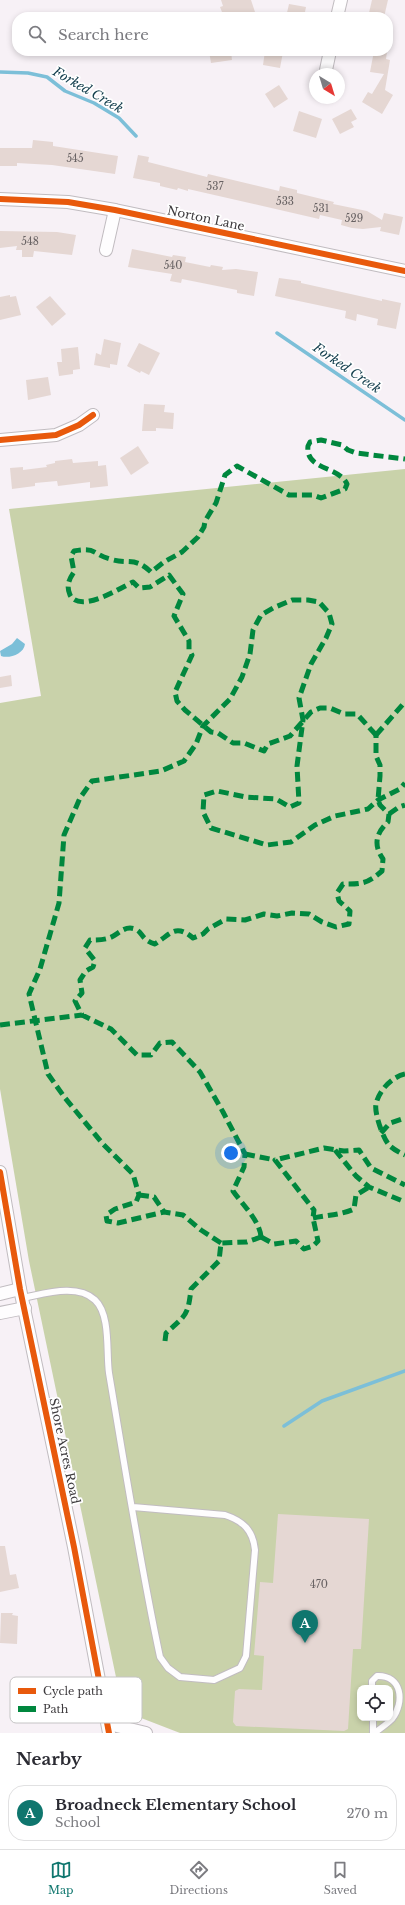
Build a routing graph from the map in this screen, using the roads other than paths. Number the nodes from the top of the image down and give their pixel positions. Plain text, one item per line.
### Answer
1 (341, 0) edge
2 (338, 12) edge
3 (329, 56) edge
4 (326, 68) edge
5 (0, 198) edge
6 (115, 210) junction
7 (106, 250) dead end
8 (405, 271) edge
9 (93, 415) dead end
10 (0, 440) edge
11 (0, 1172) edge
12 (0, 1294) edge
13 (23, 1298) junction
14 (0, 1313) edge
15 (133, 1507) junction
16 (99, 1677) edge
17 (372, 1685) edge
18 (393, 1717) edge
19 (373, 1721) edge
20 (389, 1721) edge
21 (109, 1729) edge
22 (146, 1733) edge
23 (374, 1733) edge

1 - 2 street
3 - 4 street
5 - 6 street, Norton Lane
6 - 7 street
6 - 8 street, Norton Lane
9 - 10 street
11 - 13 street, Shore Acres Road
12 - 13 street
13 - 14 street
13 - 15 lane
13 - 16 street, Shore Acres Road
15 - 15 lane
17 - 18 lane
19 - 23 lane
20 - 23 lane
21 - 22 street

